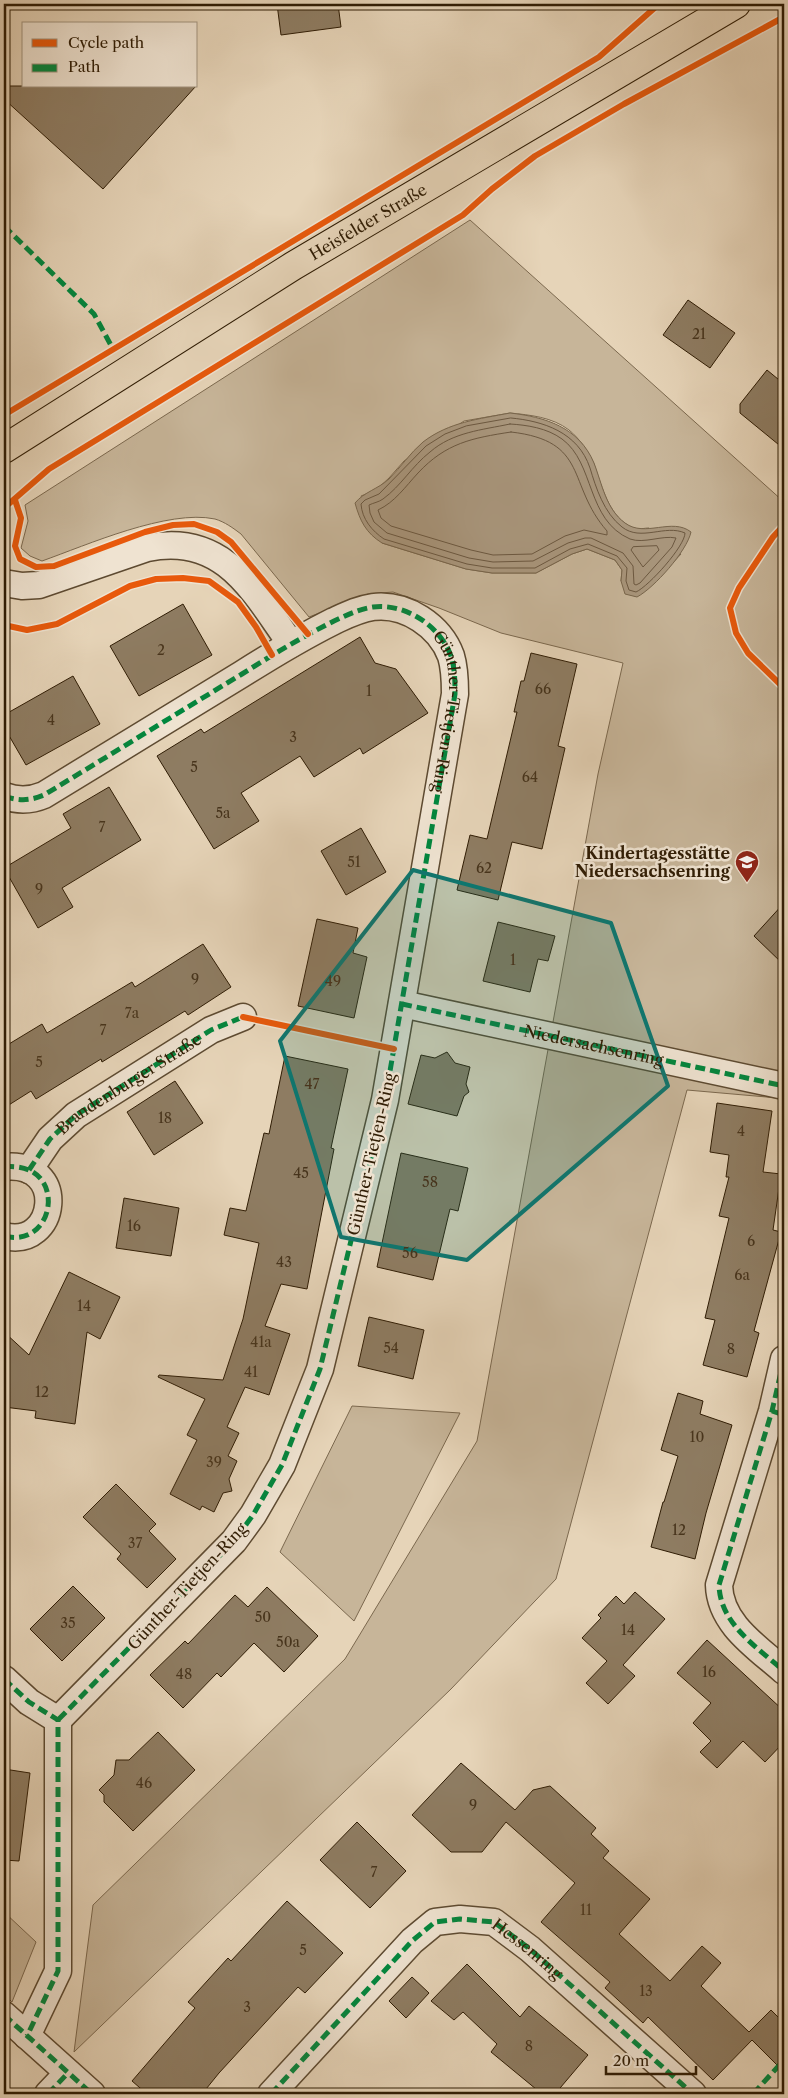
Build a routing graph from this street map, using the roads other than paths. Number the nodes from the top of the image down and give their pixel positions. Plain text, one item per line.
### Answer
1 (736, 4) edge
2 (4, 449) edge
3 (4, 583) edge
4 (291, 644) junction
5 (4, 796) edge
6 (402, 1004) junction
7 (243, 1018) dead end
8 (784, 1086) edge
9 (4, 1167) edge
10 (29, 1170) junction
11 (4, 1236) edge
12 (784, 1359) edge
13 (778, 1413) edge
14 (784, 1671) edge
15 (4, 1679) edge
16 (58, 1720) junction
17 (4, 2014) edge
18 (27, 2036) junction
19 (68, 2073) junction
20 (48, 2094) edge
21 (92, 2094) edge
22 (271, 2094) edge
23 (693, 2094) edge

1 - 2 main road, Heisfelder Straße
3 - 4 street
4 - 5 street, Günther-Tietjen-Ring
4 - 6 street, Günther-Tietjen-Ring
6 - 8 street, Niedersachsenring
6 - 16 street, Günther-Tietjen-Ring
7 - 10 street, Brandenburger Straße
9 - 10 street
10 - 11 street
12 - 13 street
13 - 14 street
15 - 16 street
16 - 18 street
17 - 18 street
18 - 19 street
19 - 20 street
19 - 21 street
22 - 23 street, Hessenring

